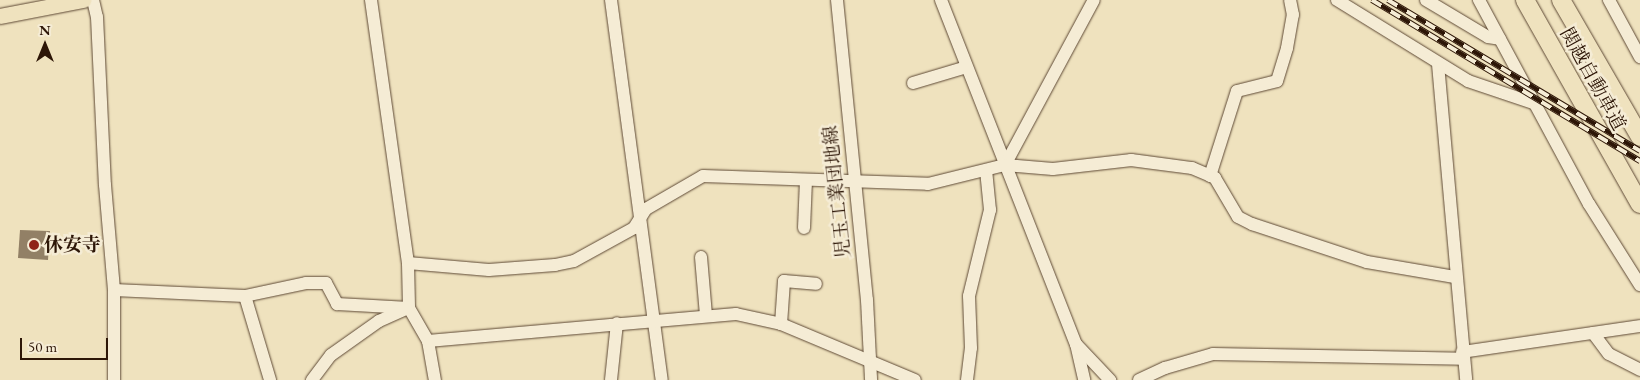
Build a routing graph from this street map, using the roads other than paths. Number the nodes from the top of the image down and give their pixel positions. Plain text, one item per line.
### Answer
1 (83, 0) edge
2 (93, 0) edge
3 (371, 0) edge
4 (611, 0) edge
5 (836, 0) edge
6 (941, 0) edge
7 (1094, 0) edge
8 (1290, 0) edge
9 (1337, 0) edge
10 (1426, 0) edge
11 (1480, 0) edge
12 (1525, 0) edge
13 (1561, 0) edge
14 (1609, 0) edge
15 (0, 16) edge
16 (1500, 39) junction
17 (1640, 57) edge
18 (1438, 64) junction
19 (966, 67) junction
20 (913, 83) dead end
21 (1533, 103) junction
22 (1640, 137) edge
23 (1005, 165) junction
24 (986, 170) junction
25 (1210, 176) junction
26 (806, 180) junction
27 (854, 181) junction
28 (1640, 204) edge
29 (640, 219) junction
30 (804, 228) dead end
31 (702, 257) dead end
32 (408, 263) junction
33 (1634, 265) edge
34 (1455, 277) junction
35 (816, 284) dead end
36 (1640, 285) edge
37 (114, 290) junction
38 (245, 296) junction
39 (409, 308) junction
40 (706, 315) junction
41 (653, 320) junction
42 (617, 324) junction
43 (781, 324) junction
44 (1640, 326) edge
45 (1593, 333) junction
46 (428, 341) junction
47 (1076, 344) junction
48 (1462, 356) junction
49 (871, 361) junction
50 (1640, 370) edge
51 (114, 380) edge
52 (270, 380) edge
53 (312, 380) edge
54 (435, 380) edge
55 (611, 380) edge
56 (662, 380) edge
57 (870, 380) edge
58 (915, 380) edge
59 (967, 380) edge
60 (1084, 380) edge
61 (1110, 380) edge
62 (1139, 380) edge
63 (1466, 380) edge

1 - 15 main road
2 - 37 street
3 - 32 street
4 - 29 street
5 - 27 street, 児玉工業団地線
6 - 19 street
7 - 23 street
8 - 25 street
9 - 18 street
10 - 16 street
11 - 16 street
12 - 28 highway, 関越自動車道
13 - 22 highway, 関越自動車道
14 - 17 street
16 - 21 street
18 - 21 street
18 - 34 street
19 - 20 street
19 - 23 street
21 - 33 street
23 - 24 street
23 - 25 street
23 - 47 street
24 - 27 street
24 - 59 street
25 - 34 street
26 - 27 street
26 - 29 street
26 - 30 street
27 - 49 street, 児玉工業団地線
29 - 32 street
29 - 41 street
31 - 40 street
32 - 39 street
33 - 36 street
34 - 48 street
35 - 43 street
37 - 38 street
37 - 51 street
38 - 39 street
38 - 52 street
39 - 46 street
39 - 53 street
40 - 41 street
40 - 43 street
41 - 42 street
41 - 56 street
42 - 46 street
42 - 55 street
43 - 49 street
44 - 45 street
45 - 48 street
45 - 50 street
46 - 54 street
47 - 60 street
47 - 61 street
48 - 62 street
48 - 63 street
49 - 57 street, 児玉工業団地線
49 - 58 street

